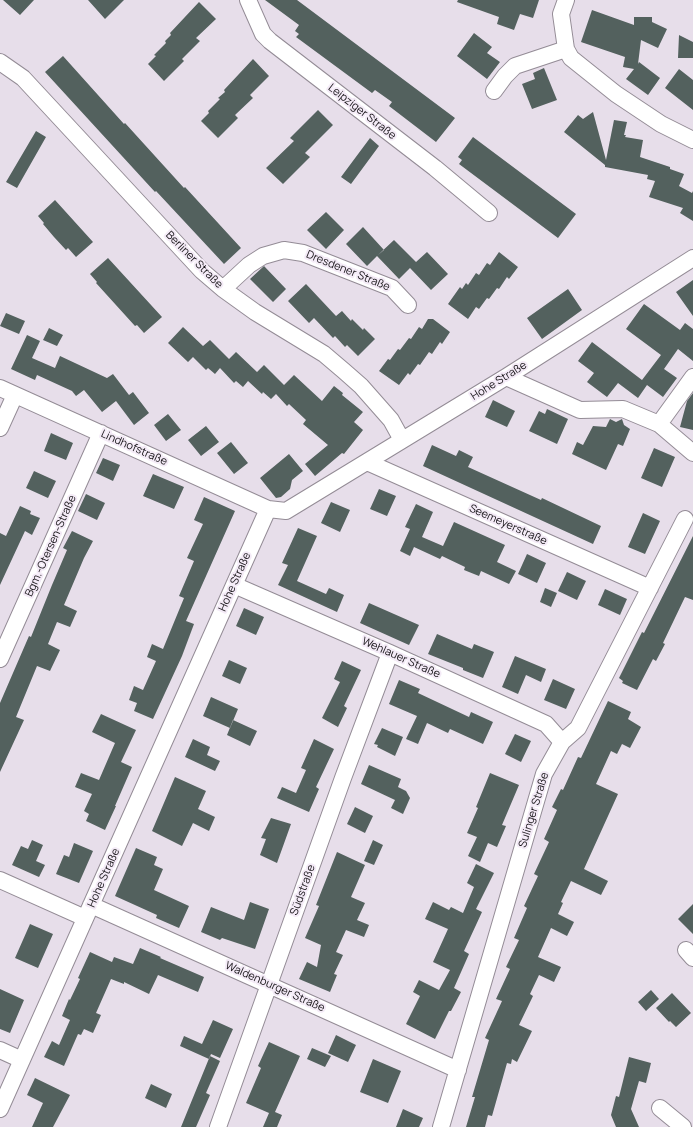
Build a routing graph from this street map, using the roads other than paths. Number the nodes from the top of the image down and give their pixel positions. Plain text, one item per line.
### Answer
1 (248, 0) edge
2 (566, 0) edge
3 (566, 49) junction
4 (0, 62) edge
5 (494, 91) dead end
6 (693, 140) edge
7 (489, 213) dead end
8 (693, 258) edge
9 (223, 289) junction
10 (408, 305) dead end
11 (506, 377) junction
12 (693, 377) edge
13 (0, 388) edge
14 (15, 395) junction
15 (659, 424) junction
16 (0, 428) edge
17 (102, 433) junction
18 (402, 440) junction
19 (693, 453) edge
20 (367, 462) junction
21 (268, 509) junction
22 (685, 519) dead end
23 (234, 584) junction
24 (650, 588) junction
25 (390, 653) junction
26 (0, 659) edge
27 (562, 742) junction
28 (0, 880) edge
29 (88, 912) junction
30 (270, 985) junction
31 (0, 1050) edge
32 (22, 1060) junction
33 (458, 1070) junction
34 (660, 1108) dead end
35 (0, 1109) edge
36 (218, 1127) edge
37 (441, 1127) edge
38 (683, 1127) edge

1 - 7 street, Leipziger Straße
2 - 3 street
3 - 5 street
3 - 6 street
4 - 9 street, Berliner Straße
8 - 11 street, Hohe Straße
9 - 10 street, Dresdener Straße
9 - 18 street, Berliner Straße
11 - 15 street
11 - 18 street, Hohe Straße
12 - 15 street
13 - 14 street, Lindhofstraße
14 - 16 street
14 - 17 street, Lindhofstraße
15 - 19 street
17 - 21 street, Lindhofstraße
17 - 26 street, Bgm.-Otersen-Straße
18 - 20 street, Hohe Straße
20 - 21 street, Hohe Straße
20 - 24 street, Seemeyerstraße
21 - 23 street, Hohe Straße
22 - 24 street, Sulinger Straße
23 - 25 street, Wehlauer Straße
23 - 29 street, Hohe Straße
24 - 27 street, Sulinger Straße
25 - 27 street, Wehlauer Straße
25 - 30 street, Südstraße
27 - 33 street, Sulinger Straße
28 - 29 street, Waldenburger Straße
29 - 30 street, Waldenburger Straße
29 - 32 street, Hohe Straße
30 - 33 street, Waldenburger Straße
30 - 36 street, Südstraße
31 - 32 street
32 - 35 street, Hohe Straße
33 - 37 street, Sulinger Straße
34 - 38 street

